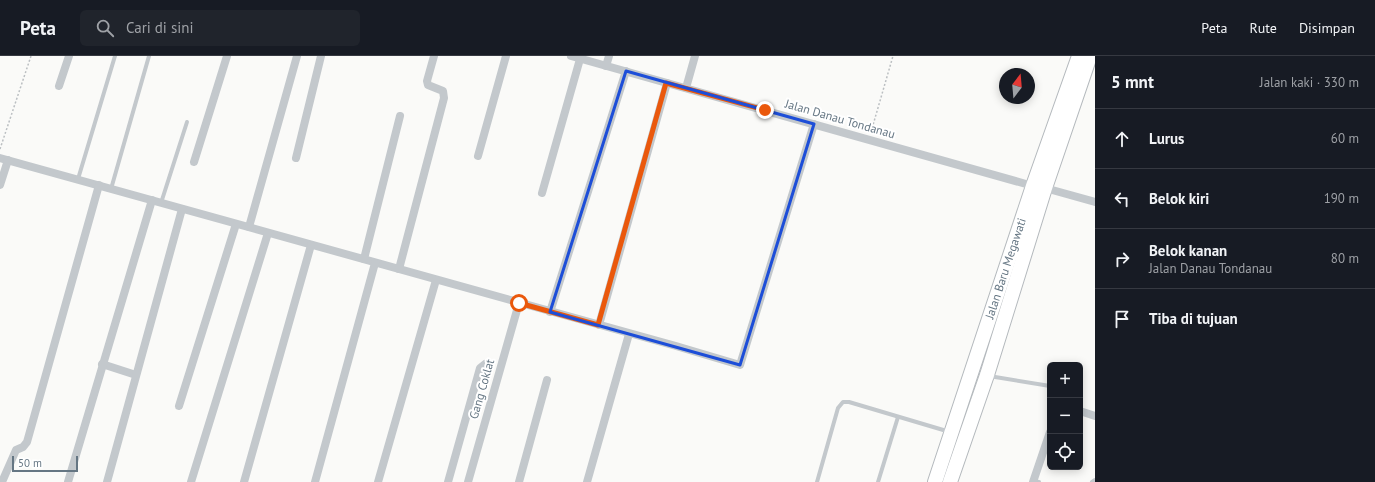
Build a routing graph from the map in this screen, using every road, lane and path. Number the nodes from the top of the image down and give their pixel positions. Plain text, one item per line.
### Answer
1 (31, 56) edge
2 (69, 56) edge
3 (115, 56) edge
4 (149, 56) edge
5 (227, 56) edge
6 (297, 56) edge
7 (321, 56) edge
8 (434, 56) edge
9 (506, 56) edge
10 (571, 56) edge
11 (609, 56) edge
12 (695, 56) edge
13 (893, 56) edge
14 (1079, 56) edge
15 (1090, 56) edge
16 (580, 58) junction
17 (606, 66) junction
18 (626, 71) junction
19 (666, 83) junction
20 (59, 86) dead end
21 (686, 88) junction
22 (400, 116) dead end
23 (187, 122) dead end
24 (814, 124) junction
25 (869, 140) junction
26 (0, 150) edge
27 (478, 156) dead end
28 (296, 158) dead end
29 (4, 159) edge
30 (194, 162) dead end
31 (78, 179) junction
32 (0, 184) edge
33 (99, 185) junction
34 (1039, 187) junction
35 (111, 189) junction
36 (542, 193) dead end
37 (152, 200) junction
38 (1095, 202) edge
39 (161, 203) junction
40 (182, 209) junction
41 (236, 224) junction
42 (249, 227) junction
43 (268, 233) junction
44 (311, 245) junction
45 (364, 259) junction
46 (375, 263) junction
47 (399, 269) junction
48 (436, 280) junction
49 (519, 303) junction
50 (550, 312) junction
51 (598, 325) junction
52 (629, 334) junction
53 (102, 364) junction
54 (485, 364) dead end
55 (136, 375) junction
56 (987, 375) junction
57 (547, 380) dead end
58 (1047, 385) edge
59 (179, 406) dead end
60 (1083, 413) edge
61 (898, 416) junction
62 (1095, 416) edge
63 (952, 432) junction
64 (1049, 434) edge
65 (943, 455) junction
66 (959, 458) junction
67 (1095, 480) edge
68 (2, 482) edge
69 (68, 482) edge
70 (106, 482) edge
71 (191, 482) edge
72 (244, 482) edge
73 (315, 482) edge
74 (378, 482) edge
75 (448, 482) edge
76 (468, 482) edge
77 (519, 482) edge
78 (587, 482) edge
79 (817, 482) edge
80 (878, 482) edge
81 (935, 482) edge
82 (950, 482) edge
83 (1035, 482) edge
84 (1092, 482) edge

1 - 26 path
2 - 20 street
3 - 31 lane
4 - 35 lane
5 - 30 street
6 - 42 street
7 - 28 street
8 - 47 street
9 - 27 street
10 - 16 street, Jalan Danau Tondanau
11 - 17 street
12 - 21 street
13 - 25 path
14 - 34 highway, Jalan Baru Megawati
15 - 34 highway, Jalan Baru Megawati
16 - 17 street, Jalan Danau Tondanau
16 - 36 street
17 - 18 street, Jalan Danau Tondanau
18 - 19 street, Jalan Danau Tondanau
18 - 50 street
19 - 21 street, Jalan Danau Tondanau
19 - 51 street
21 - 24 street, Jalan Danau Tondanau
22 - 45 street
23 - 39 lane
24 - 25 street, Jalan Danau Tondanau
24 - 52 street
25 - 34 street, Jalan Danau Tondanau
29 - 31 street
29 - 32 street
31 - 33 street
33 - 35 street
33 - 68 street
34 - 38 street, Jalan Danau Tondanau
34 - 56 highway, Jalan Baru Megawati
34 - 63 highway, Jalan Baru Megawati
35 - 37 street
37 - 39 street
37 - 53 street
39 - 40 street
40 - 41 street
40 - 55 street
41 - 42 street
41 - 59 street
42 - 43 street
43 - 44 street
43 - 71 street
44 - 45 street
44 - 72 street
45 - 46 street
46 - 47 street
46 - 73 street
47 - 48 street
48 - 49 street
48 - 74 street
49 - 50 street
49 - 76 street, Gang Coklat
50 - 51 street
51 - 52 street
52 - 78 street
53 - 55 street
53 - 69 street
54 - 75 street
55 - 70 street
56 - 58 lane
56 - 66 highway, Jalan Baru Megawati
57 - 77 street
60 - 62 street
61 - 63 lane
61 - 79 lane
61 - 80 lane
63 - 65 highway, Jalan Baru Megawati
64 - 83 street
65 - 66 highway
65 - 81 highway, Jalan Baru Megawati
66 - 82 highway, Jalan Baru Megawati
67 - 84 lane

